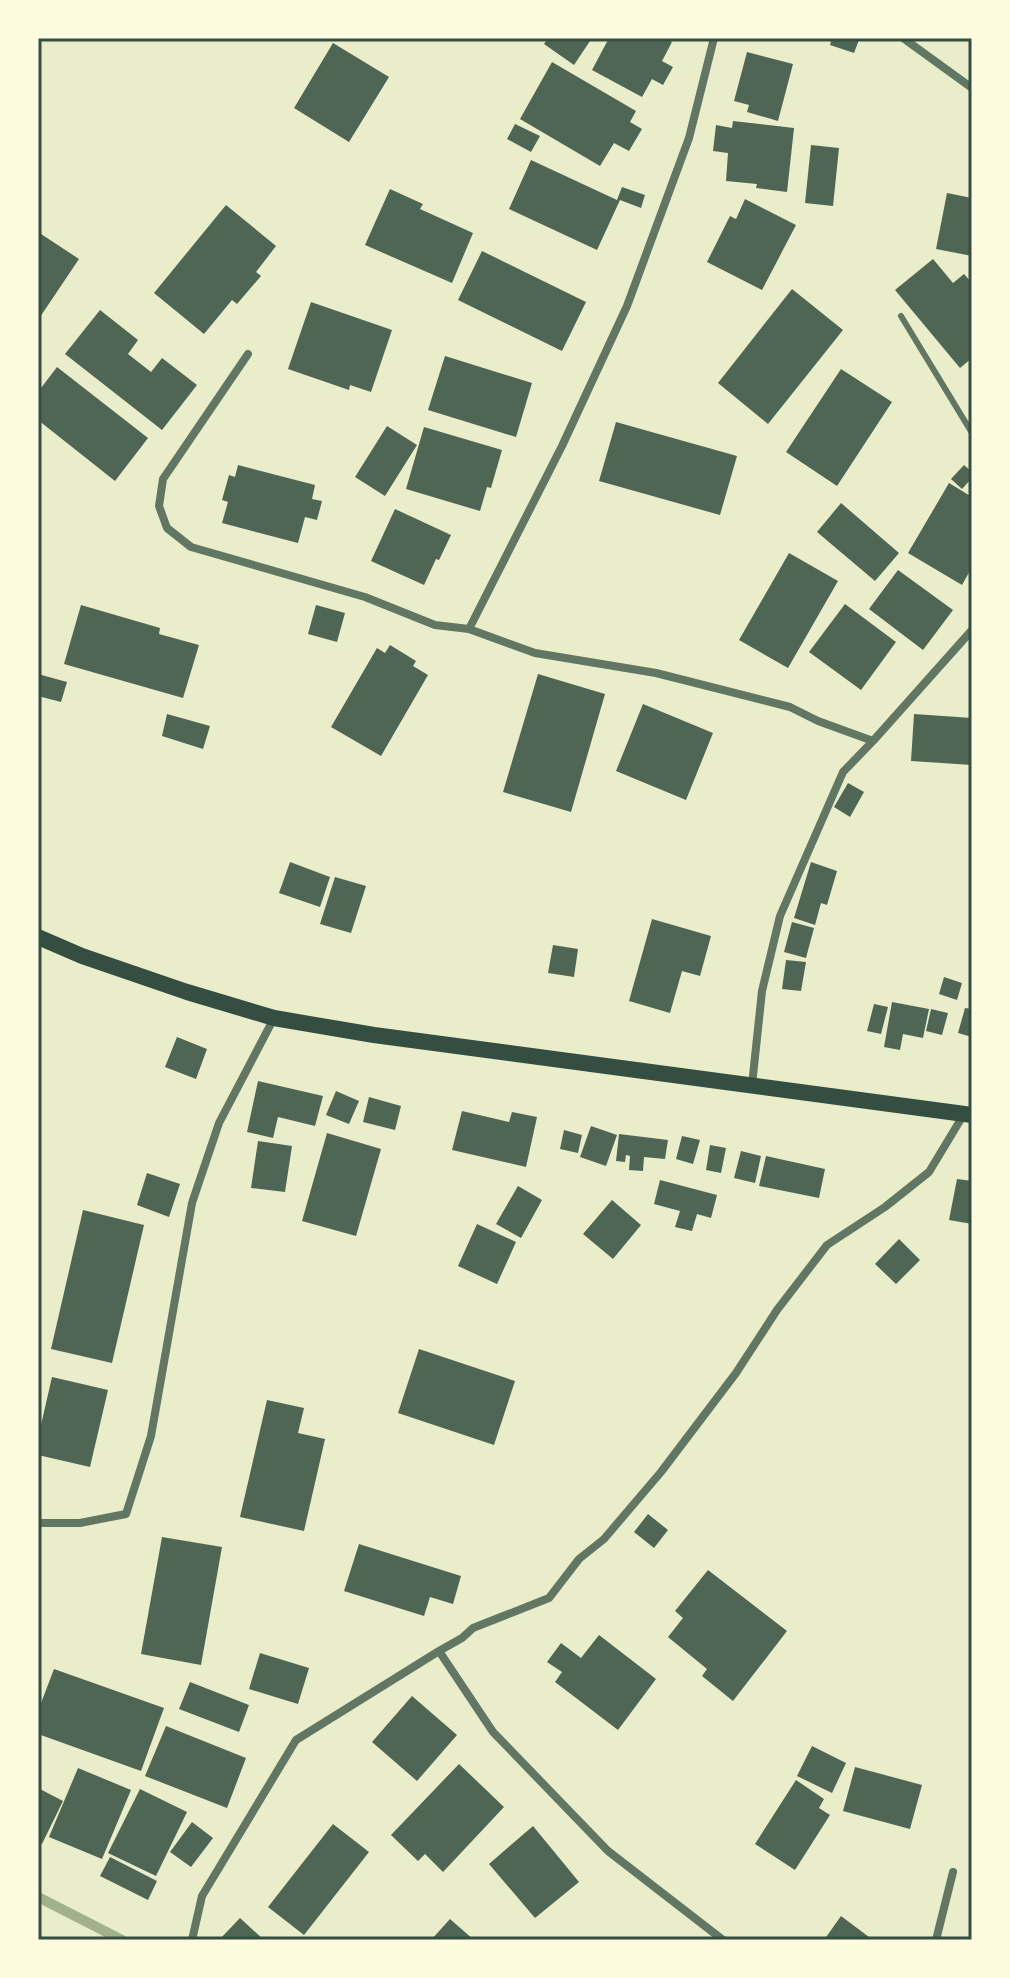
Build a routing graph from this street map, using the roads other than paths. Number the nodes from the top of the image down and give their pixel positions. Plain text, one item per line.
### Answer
1 (714, 38) edge
2 (903, 38) edge
3 (972, 88) edge
4 (901, 316) dead end
5 (248, 354) dead end
6 (972, 433) edge
7 (469, 629) junction
8 (972, 630) edge
9 (873, 741) junction
10 (38, 937) edge
11 (274, 1018) junction
12 (751, 1086) junction
13 (968, 1114) edge
14 (38, 1523) edge
15 (439, 1651) junction
16 (953, 1872) dead end
17 (192, 1940) edge
18 (723, 1940) edge
19 (936, 1940) edge

1 - 7 street
2 - 3 street
4 - 6 lane
5 - 7 street
7 - 9 street
8 - 9 street
9 - 12 street
10 - 11 main road
11 - 12 main road
11 - 14 street
12 - 13 main road
13 - 15 street
15 - 17 street
15 - 18 street
16 - 19 street

